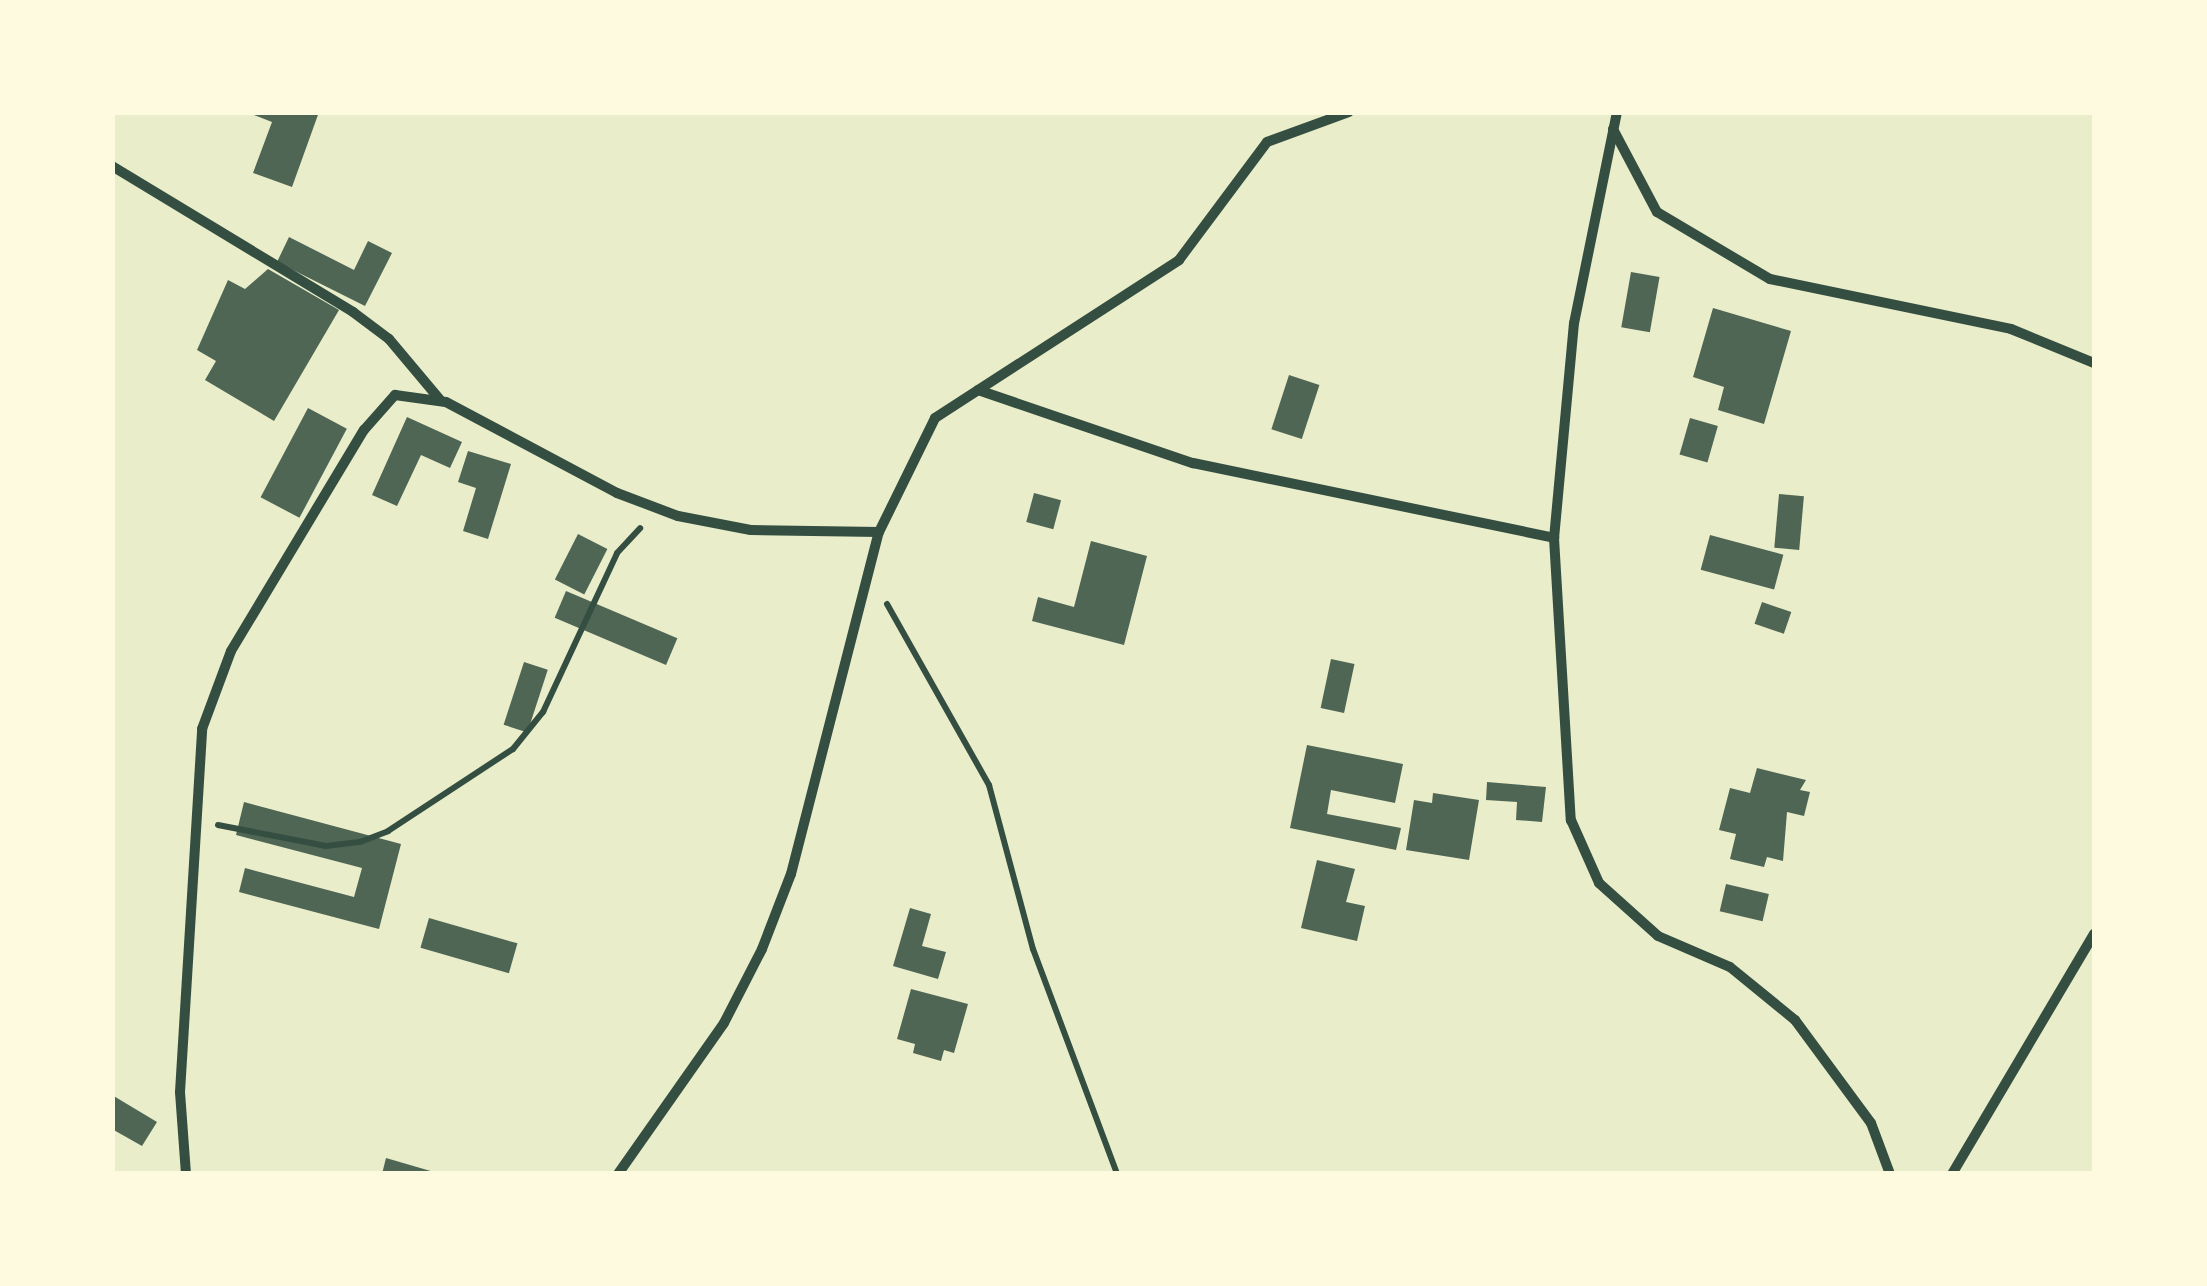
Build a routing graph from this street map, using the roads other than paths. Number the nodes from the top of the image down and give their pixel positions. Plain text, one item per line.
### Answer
1 (1350, 112) edge
2 (1617, 112) edge
3 (1613, 128) junction
4 (112, 166) edge
5 (2094, 363) edge
6 (978, 390) junction
7 (441, 401) junction
8 (880, 532) junction
9 (1554, 538) junction
10 (2094, 934) edge
11 (186, 1174) edge
12 (618, 1174) edge
13 (1890, 1174) edge
14 (1952, 1174) edge

1 - 6 street
2 - 3 street
3 - 5 street
3 - 9 street
4 - 7 street
6 - 8 street
6 - 9 street
7 - 8 street
7 - 11 street
8 - 12 street
9 - 13 street
10 - 14 street

